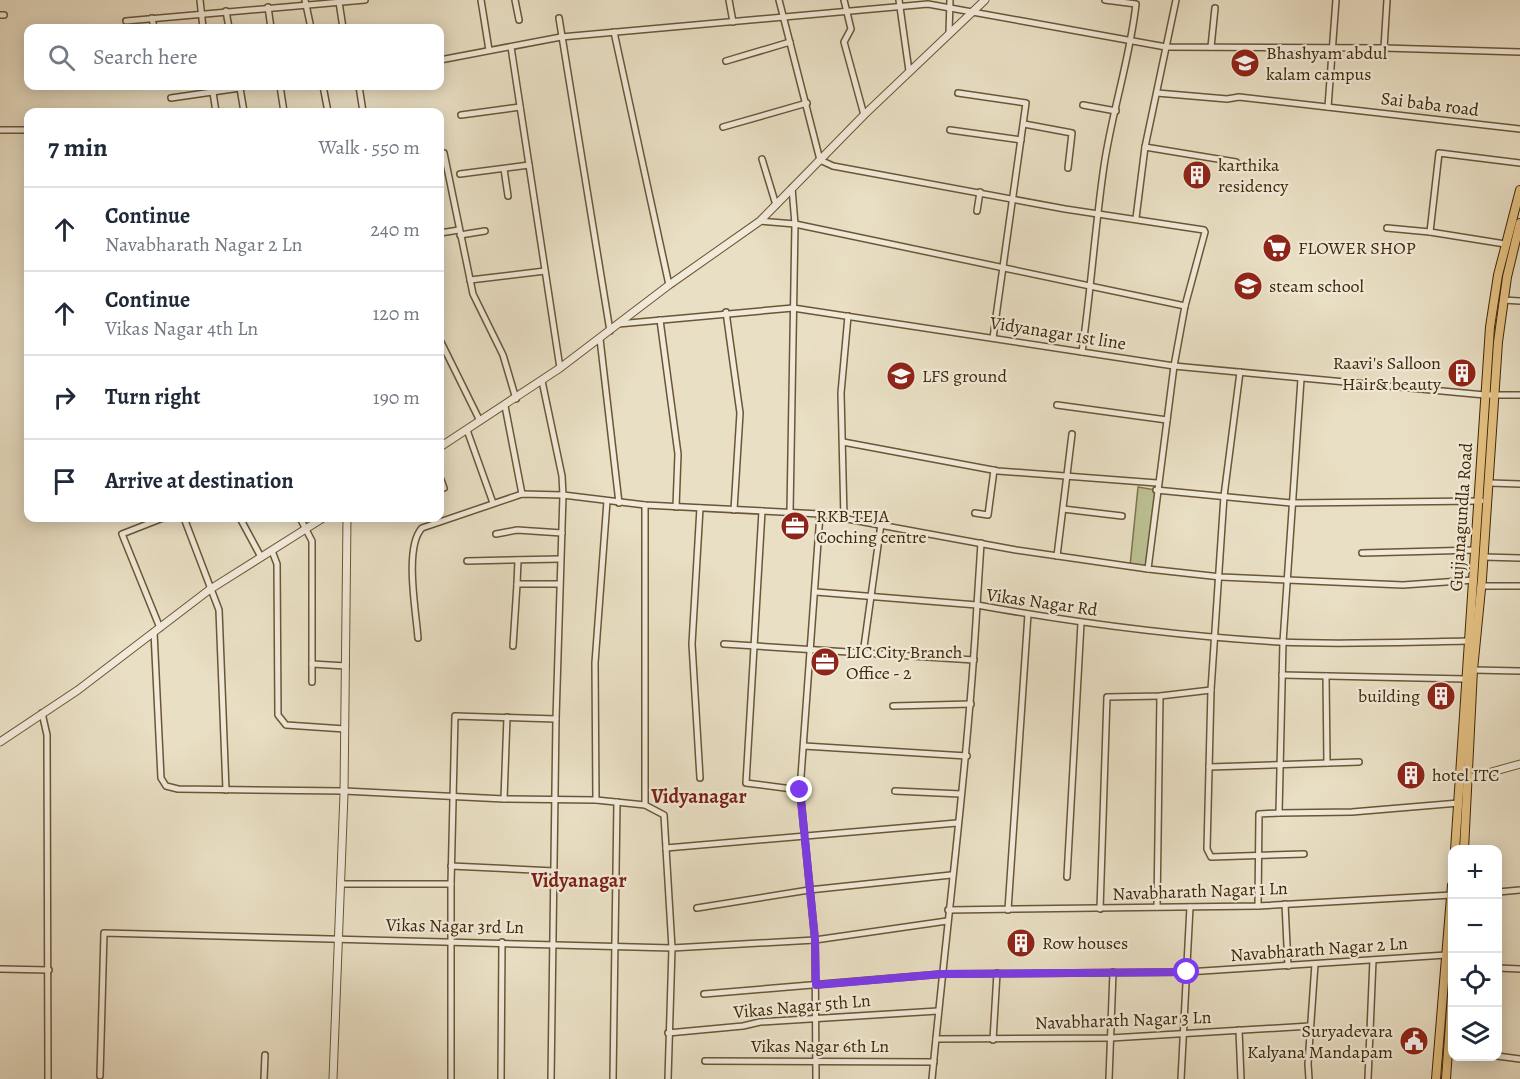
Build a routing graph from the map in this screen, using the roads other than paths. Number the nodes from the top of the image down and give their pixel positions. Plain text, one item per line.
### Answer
1 (200, 0) edge
2 (365, 0) edge
3 (482, 0) edge
4 (516, 0) edge
5 (729, 0) edge
6 (779, 0) edge
7 (844, 0) edge
8 (950, 0) edge
9 (985, 0) edge
10 (1106, 0) edge
11 (1176, 0) edge
12 (1336, 0) edge
13 (1387, 0) edge
14 (305, 2) edge
15 (339, 2) junction
16 (1137, 2) edge
17 (900, 3) edge
18 (951, 7) junction
19 (268, 8) junction
20 (1215, 8) dead end
21 (226, 11) junction
22 (975, 11) junction
23 (846, 12) junction
24 (201, 14) junction
25 (783, 16) junction
26 (152, 18) junction
27 (559, 18) dead end
28 (519, 20) dead end
29 (126, 21) dead end
30 (733, 22) junction
31 (153, 24) edge
32 (202, 24) edge
33 (228, 24) edge
34 (270, 24) edge
35 (309, 24) edge
36 (342, 24) edge
37 (614, 32) junction
38 (949, 36) junction
39 (561, 37) junction
40 (1132, 41) junction
41 (790, 42) junction
42 (511, 47) junction
43 (1166, 47) junction
44 (1211, 47) junction
45 (1333, 48) junction
46 (1384, 48) junction
47 (489, 50) junction
48 (1520, 52) edge
49 (444, 59) edge
50 (726, 61) dead end
51 (909, 71) junction
52 (204, 90) edge
53 (212, 90) edge
54 (240, 90) edge
55 (281, 90) edge
56 (324, 90) edge
57 (360, 90) edge
58 (958, 93) dead end
59 (1157, 93) junction
60 (171, 98) dead end
61 (807, 104) junction
62 (1083, 105) dead end
63 (520, 107) junction
64 (1328, 107) junction
65 (215, 108) edge
66 (243, 108) edge
67 (283, 108) edge
68 (327, 108) edge
69 (362, 108) edge
70 (1116, 111) junction
71 (461, 115) dead end
72 (864, 115) junction
73 (1024, 124) junction
74 (723, 127) dead end
75 (1520, 129) edge
76 (0, 130) edge
77 (24, 130) edge
78 (950, 130) dead end
79 (1022, 140) junction
80 (1145, 147) junction
81 (444, 153) dead end
82 (762, 159) dead end
83 (820, 160) junction
84 (1236, 162) dead end
85 (1520, 163) edge
86 (529, 165) junction
87 (1068, 168) dead end
88 (504, 169) junction
89 (460, 174) dead end
90 (792, 188) junction
91 (1520, 190) edge
92 (980, 192) junction
93 (508, 196) dead end
94 (1014, 198) junction
95 (776, 205) junction
96 (977, 212) dead end
97 (1099, 213) junction
98 (1136, 218) junction
99 (760, 221) junction
100 (1520, 223) edge
101 (795, 224) junction
102 (1387, 228) dead end
103 (485, 231) dead end
104 (1430, 232) junction
105 (444, 233) edge
106 (460, 233) junction
107 (1505, 244) junction
108 (1003, 267) junction
109 (545, 271) junction
110 (470, 280) junction
111 (669, 285) junction
112 (1092, 286) junction
113 (1503, 300) junction
114 (1520, 301) edge
115 (1185, 306) junction
116 (793, 308) junction
117 (726, 312) junction
118 (848, 316) junction
119 (660, 320) junction
120 (618, 324) junction
121 (610, 332) junction
122 (993, 338) junction
123 (600, 339) junction
124 (1082, 352) junction
125 (444, 354) edge
126 (1174, 366) junction
127 (560, 368) junction
128 (1240, 372) junction
129 (1301, 379) junction
130 (542, 381) junction
131 (1490, 395) junction
132 (1520, 395) edge
133 (516, 399) junction
134 (1057, 405) dead end
135 (505, 406) junction
136 (1167, 420) junction
137 (480, 422) junction
138 (467, 430) junction
139 (1072, 434) dead end
140 (843, 442) junction
141 (444, 443) edge
142 (994, 470) junction
143 (1067, 476) junction
144 (1490, 483) junction
145 (1520, 484) edge
146 (1157, 486) junction
147 (522, 494) junction
148 (563, 495) junction
149 (1224, 496) junction
150 (607, 501) junction
151 (1481, 501) junction
152 (619, 503) junction
153 (1291, 503) junction
154 (493, 504) junction
155 (645, 505) junction
156 (676, 507) junction
157 (700, 508) junction
158 (1063, 509) junction
159 (734, 510) junction
160 (762, 511) junction
161 (790, 513) junction
162 (975, 513) dead end
163 (820, 514) junction
164 (1122, 516) dead end
165 (844, 518) junction
166 (444, 521) edge
167 (153, 522) edge
168 (185, 522) edge
169 (242, 522) edge
170 (302, 522) edge
171 (317, 522) edge
172 (347, 522) edge
173 (440, 522) edge
174 (881, 524) junction
175 (306, 529) junction
176 (562, 533) junction
177 (496, 534) dead end
178 (981, 543) junction
179 (1476, 550) junction
180 (272, 551) junction
181 (1362, 553) dead end
182 (1057, 556) junction
183 (261, 557) junction
184 (1484, 557) junction
185 (1520, 558) edge
186 (560, 559) junction
187 (518, 560) junction
188 (467, 561) dead end
189 (1148, 569) junction
190 (1221, 577) junction
191 (1286, 580) junction
192 (1479, 582) junction
193 (517, 584) junction
194 (559, 584) junction
195 (1520, 586) edge
196 (209, 590) junction
197 (816, 592) junction
198 (869, 596) junction
199 (977, 605) junction
200 (1028, 614) junction
201 (1081, 623) junction
202 (157, 630) junction
203 (1216, 637) junction
204 (418, 638) dead end
205 (1468, 641) junction
206 (1283, 642) junction
207 (724, 644) dead end
208 (513, 646) dead end
209 (754, 647) junction
210 (812, 651) junction
211 (863, 654) junction
212 (974, 660) junction
213 (312, 664) junction
214 (346, 666) junction
215 (1473, 670) junction
216 (1520, 671) edge
217 (1282, 675) junction
218 (1326, 676) junction
219 (1465, 679) junction
220 (312, 682) dead end
221 (1211, 690) junction
222 (1160, 696) junction
223 (971, 704) junction
224 (893, 706) dead end
225 (42, 713) junction
226 (507, 717) junction
227 (556, 719) junction
228 (345, 729) junction
229 (0, 742) edge
230 (804, 746) junction
231 (967, 756) junction
232 (1359, 762) dead end
233 (1327, 763) junction
234 (1278, 764) junction
235 (1520, 764) edge
236 (1209, 767) junction
237 (700, 778) dead end
238 (1464, 780) junction
239 (226, 790) junction
240 (800, 790) junction
241 (344, 791) junction
242 (895, 791) dead end
243 (962, 794) junction
244 (454, 795) junction
245 (504, 799) junction
246 (555, 800) junction
247 (596, 800) junction
248 (617, 802) junction
249 (1459, 803) junction
250 (645, 805) junction
251 (1279, 813) junction
252 (957, 823) junction
253 (803, 835) junction
254 (1455, 845) edge
255 (1464, 845) edge
256 (666, 848) junction
257 (1304, 854) dead end
258 (1257, 857) junction
259 (451, 866) junction
260 (554, 871) junction
261 (951, 875) junction
262 (1066, 877) dead end
263 (342, 884) junction
264 (451, 884) junction
265 (809, 890) junction
266 (1520, 890) edge
267 (1502, 892) edge
268 (1448, 895) edge
269 (1452, 899) edge
270 (1285, 904) junction
271 (1258, 906) junction
272 (1157, 907) junction
273 (1190, 907) junction
274 (697, 908) dead end
275 (1100, 909) junction
276 (948, 910) junction
277 (1008, 910) junction
278 (946, 921) junction
279 (338, 939) junction
280 (450, 940) junction
281 (815, 940) junction
282 (502, 942) junction
283 (553, 944) junction
284 (614, 946) junction
285 (672, 948) junction
286 (1446, 955) junction
287 (1373, 960) junction
288 (1315, 964) junction
289 (1288, 966) junction
290 (1502, 968) edge
291 (0, 969) edge
292 (1520, 969) edge
293 (49, 970) junction
294 (1113, 972) junction
295 (1187, 972) junction
296 (996, 973) junction
297 (942, 974) junction
298 (816, 985) junction
299 (704, 994) dead end
300 (938, 1011) junction
301 (816, 1018) junction
302 (1310, 1026) junction
303 (1239, 1030) junction
304 (669, 1033) junction
305 (1182, 1034) junction
306 (1111, 1038) junction
307 (936, 1039) junction
308 (993, 1040) junction
309 (265, 1055) dead end
310 (1502, 1057) edge
311 (1520, 1059) edge
312 (817, 1060) junction
313 (705, 1061) dead end
314 (1449, 1061) edge
315 (934, 1062) junction
316 (100, 1076) dead end
317 (48, 1079) edge
318 (264, 1079) edge
319 (333, 1079) edge
320 (451, 1079) edge
321 (501, 1079) edge
322 (551, 1079) edge
323 (613, 1079) edge
324 (668, 1079) edge
325 (816, 1079) edge
326 (932, 1079) edge
327 (1109, 1079) edge
328 (1180, 1079) edge
329 (1241, 1079) edge
330 (1309, 1079) edge
331 (1368, 1079) edge
332 (1436, 1079) edge
333 (1446, 1079) edge

1 - 24 street
2 - 15 street
3 - 47 street
4 - 28 street
5 - 30 street
6 - 25 street
7 - 23 street
8 - 18 street
9 - 22 street
10 - 16 street
11 - 43 street
12 - 45 street
13 - 46 street
14 - 15 street
14 - 19 street
14 - 35 street
15 - 36 street
16 - 40 street
17 - 18 street
17 - 23 street
17 - 51 street
18 - 22 street
18 - 38 street
19 - 21 street
19 - 34 street
20 - 44 street
21 - 24 street
21 - 33 street
22 - 38 street
22 - 40 street
23 - 25 street
23 - 72 street
24 - 26 street
24 - 32 street
25 - 30 street
25 - 41 street
26 - 29 street
26 - 31 street
27 - 39 street
30 - 37 street
37 - 39 street
37 - 111 street
38 - 51 street
39 - 42 street
39 - 121 street
40 - 43 street
40 - 70 street
41 - 50 street
41 - 61 street
42 - 47 street
42 - 63 street
43 - 44 street
43 - 59 street
44 - 45 street
45 - 46 street
45 - 64 street
46 - 48 street
47 - 49 street
51 - 72 street
52 - 60 street
53 - 65 street
54 - 66 street
55 - 67 street
56 - 68 street
57 - 69 street
58 - 73 street
59 - 64 street, Sai baba road
59 - 80 street
61 - 74 street
61 - 83 street
62 - 70 street
63 - 71 street
63 - 86 street
64 - 75 street, Sai baba road
70 - 97 street
72 - 83 street
73 - 79 street
73 - 87 street
76 - 77 street
78 - 79 street
79 - 94 street
80 - 84 street
80 - 98 street
81 - 106 street
82 - 95 street
83 - 90 street
83 - 92 street
85 - 104 street
86 - 88 street
86 - 109 street
88 - 89 street
88 - 93 street
90 - 95 street
90 - 101 street
91 - 107 main road, Gujjanagundla Road
92 - 94 street
92 - 96 street
94 - 97 street
94 - 108 street
95 - 99 street
97 - 98 street
97 - 112 street
98 - 115 street
99 - 101 street
99 - 111 street
100 - 113 main road, Gujjanagundla Road
101 - 108 street
101 - 116 street
102 - 104 street
103 - 106 street
104 - 107 street
105 - 106 street
106 - 110 street
107 - 131 main road, Gujjanagundla Road
108 - 112 street
108 - 122 street
109 - 110 street
109 - 127 street
110 - 133 street
111 - 120 street
112 - 115 street
112 - 124 street
113 - 114 street
113 - 131 main road, Gujjanagundla Road
115 - 126 street
116 - 117 street, Vidyanagar 1st line
116 - 118 street, Vidyanagar 1st line
116 - 161 street
117 - 119 street, Vidyanagar 1st line
117 - 159 street
118 - 122 street, Vidyanagar 1st line
118 - 140 street
119 - 120 street, Vidyanagar 1st line
119 - 156 street
120 - 121 street
121 - 123 street
122 - 124 street, Vidyanagar 1st line
123 - 127 street
123 - 152 street
124 - 126 street, Vidyanagar 1st line
125 - 137 street
126 - 128 street, Vidyanagar 1st line
126 - 136 street
127 - 130 street
128 - 129 street, Vidyanagar 1st line
128 - 149 street
129 - 131 street, Vidyanagar 1st line
129 - 153 street
130 - 133 street
130 - 148 street
131 - 132 street, Vidyanagar 1st line
131 - 144 main road, Gujjanagundla Road
131 - 151 main road, Gujjanagundla Road
133 - 135 street
134 - 136 street
135 - 137 street
135 - 147 street
136 - 146 street
137 - 138 street
138 - 141 street
138 - 154 street
139 - 143 street
140 - 142 street
140 - 165 street
142 - 143 street
142 - 162 street
143 - 146 street
143 - 158 street
144 - 145 street
144 - 184 main road, Gujjanagundla Road
146 - 149 street
146 - 189 street
147 - 148 street
147 - 154 street
148 - 150 street
148 - 176 street
149 - 153 street
149 - 190 street
150 - 152 street
150 - 247 street
151 - 153 street
151 - 179 main road, Gujjanagundla Road
152 - 155 street
153 - 191 street
154 - 166 street
155 - 156 street
155 - 250 street
156 - 157 street
157 - 159 street
157 - 237 street
158 - 164 street
158 - 182 street
159 - 160 street
160 - 161 street
160 - 209 street
161 - 163 street
163 - 165 street
163 - 197 street
165 - 174 street
167 - 202 street
168 - 196 street
169 - 183 street
170 - 175 street
171 - 175 street
172 - 214 street
173 - 204 street
174 - 178 street
174 - 198 street
175 - 180 street
175 - 213 street
176 - 177 street
176 - 186 street
178 - 182 street
178 - 199 street
179 - 181 street
179 - 192 main road, Gujjanagundla Road
180 - 183 street
180 - 228 street
182 - 189 street
183 - 196 street
184 - 185 street
184 - 192 main road, Gujjanagundla Road
186 - 187 street
186 - 194 street
187 - 188 street
187 - 193 street
189 - 190 street
190 - 191 street
190 - 203 street
191 - 192 street
191 - 206 street
192 - 195 street
192 - 205 main road, Gujjanagundla Road
192 - 215 main road, Gujjanagundla Road
193 - 194 street
193 - 208 street
194 - 227 street
196 - 202 street
196 - 239 street
197 - 198 street
197 - 210 street
198 - 199 street
198 - 211 street
199 - 200 street, Vikas Nagar Rd
199 - 212 street, Vikas Nagar Rd
200 - 201 street, Vikas Nagar Rd
200 - 277 street
201 - 203 street, Vikas Nagar Rd
201 - 262 street
202 - 225 street
202 - 239 street
203 - 206 street, Vikas Nagar Rd
203 - 221 street
205 - 206 street, Vikas Nagar Rd
205 - 219 main road, Gujjanagundla Road
206 - 217 street
207 - 209 street
209 - 210 street
209 - 240 street
210 - 211 street
210 - 230 street
211 - 212 street
212 - 223 street, Vikas Nagar Rd
213 - 214 street
213 - 220 street
214 - 228 street
215 - 216 street
215 - 238 main road, Gujjanagundla Road
217 - 218 street
217 - 234 street
218 - 219 street
218 - 233 street
219 - 238 main road, Gujjanagundla Road
221 - 222 street
221 - 236 street
222 - 272 street
222 - 275 street
223 - 224 street
223 - 231 street, Vikas Nagar Rd
225 - 229 street
225 - 293 street
226 - 227 street
226 - 244 street
226 - 245 street
227 - 246 street
228 - 241 street
230 - 231 street
230 - 240 street
231 - 243 street, Vikas Nagar Rd
232 - 233 street
233 - 234 street
234 - 236 street
234 - 251 street
235 - 238 street
236 - 258 street
238 - 249 main road, Gujjanagundla Road
238 - 255 main road, Gujjanagundla Road
239 - 241 street
240 - 253 street
241 - 244 street
241 - 263 street
242 - 243 street
243 - 252 street, Vikas Nagar Rd
244 - 245 street
244 - 259 street
245 - 246 street
246 - 247 street
246 - 260 street
247 - 248 street
248 - 250 street
248 - 284 street
249 - 251 street
249 - 254 main road, Gujjanagundla Road
250 - 256 street
251 - 258 street
252 - 253 street
252 - 261 street, Vikas Nagar Rd
253 - 256 street
253 - 265 street
256 - 285 street
257 - 258 street
258 - 271 street
259 - 260 street
259 - 264 street
260 - 283 street
261 - 265 street
261 - 276 street, Vikas Nagar Rd
263 - 264 street
263 - 279 street
264 - 280 street
265 - 274 street
265 - 281 street
266 - 267 street
268 - 270 street, Navabharath Nagar 1 Ln
269 - 286 main road
270 - 271 street, Navabharath Nagar 1 Ln
270 - 289 street
271 - 273 street, Navabharath Nagar 1 Ln
272 - 273 street, Navabharath Nagar 1 Ln
272 - 275 street, Navabharath Nagar 1 Ln
273 - 295 street
275 - 277 street, Navabharath Nagar 1 Ln
276 - 277 street, Navabharath Nagar 1 Ln
276 - 278 street, Vikas Nagar Rd
278 - 281 street, Vikas Nagar 3rd Ln
278 - 297 street, Vikas Nagar Rd
279 - 280 street, Vikas Nagar 3rd Ln
279 - 316 street, Vikas Nagar 3rd Ln
279 - 319 street
280 - 282 street, Vikas Nagar 3rd Ln
280 - 320 street
281 - 285 street, Vikas Nagar 3rd Ln
281 - 298 street
282 - 283 street, Vikas Nagar 3rd Ln
282 - 321 street
283 - 284 street, Vikas Nagar 3rd Ln
283 - 322 street
284 - 285 street, Vikas Nagar 3rd Ln
284 - 323 street
285 - 304 street
286 - 287 street, Navabharath Nagar 2 Ln
286 - 332 main road
287 - 288 street, Navabharath Nagar 2 Ln
287 - 331 street
288 - 289 street, Navabharath Nagar 2 Ln
288 - 302 street
289 - 295 street, Navabharath Nagar 2 Ln
290 - 292 street
291 - 293 street
293 - 317 street
294 - 295 street, Navabharath Nagar 2 Ln
294 - 296 street, Navabharath Nagar 2 Ln
294 - 306 street
295 - 305 street
296 - 297 street, Navabharath Nagar 2 Ln
296 - 308 street
297 - 298 street, Navabharath Nagar 2 Ln
297 - 300 street, Vikas Nagar Rd
298 - 299 street, Navabharath Nagar 2 Ln
298 - 301 street
300 - 301 street, Vikas Nagar 5th Ln
300 - 307 street, Vikas Nagar Rd
301 - 304 street, Vikas Nagar 5th Ln
301 - 312 street
302 - 303 street, Navabharath Nagar 3 Ln
302 - 330 street
303 - 305 street, Navabharath Nagar 3 Ln
303 - 329 street
304 - 324 street
305 - 306 street, Navabharath Nagar 3 Ln
305 - 328 street
306 - 308 street, Navabharath Nagar 3 Ln
306 - 327 street
307 - 308 street, Navabharath Nagar 3 Ln
307 - 315 street, Vikas Nagar Rd
309 - 318 street
310 - 311 street
312 - 313 street, Vikas Nagar 6th Ln
312 - 315 street, Vikas Nagar 6th Ln
312 - 325 street
314 - 333 main road
315 - 326 street, Vikas Nagar Rd

